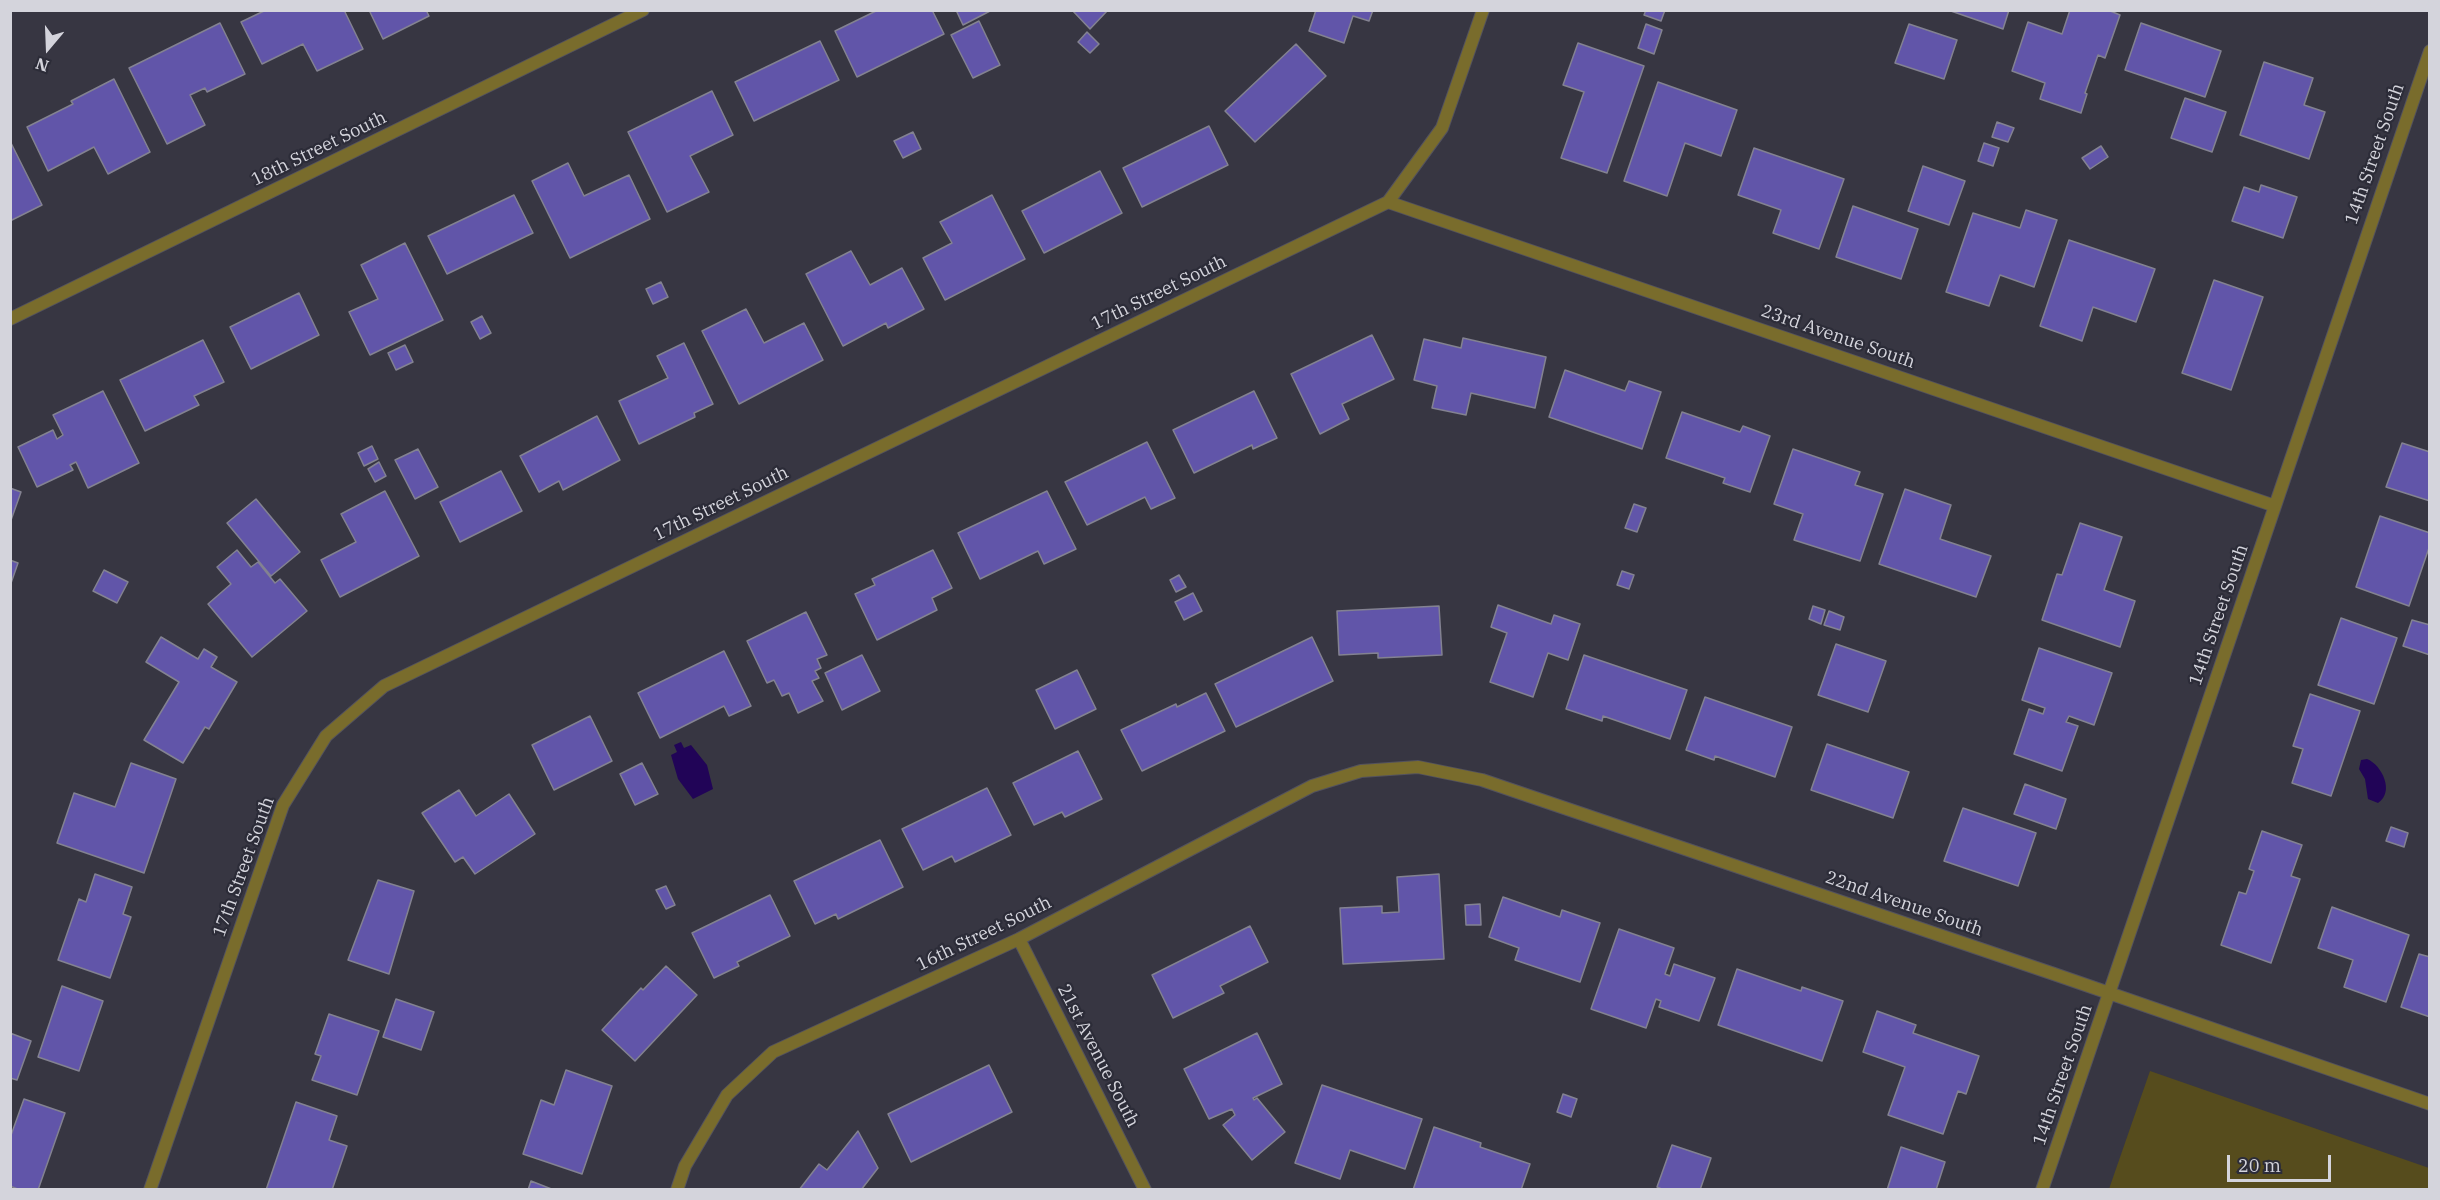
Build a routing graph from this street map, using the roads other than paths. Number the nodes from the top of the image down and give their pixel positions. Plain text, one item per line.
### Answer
1 (643, 10) edge
2 (1483, 10) edge
3 (2430, 51) edge
4 (1388, 202) junction
5 (10, 319) edge
6 (2275, 506) junction
7 (1361, 771) joint
8 (1019, 939) junction
9 (2109, 993) junction
10 (2430, 1104) edge
11 (150, 1190) edge
12 (677, 1190) edge
13 (1145, 1190) edge
14 (2042, 1190) edge

1 - 5 street, 18th Street South
2 - 4 street, 17th Street South
3 - 6 street, 14th Street South
4 - 6 street, 23rd Avenue South
4 - 11 street, 17th Street South
6 - 9 street, 14th Street South
7 - 8 street, 16th Street South
7 - 9 street, 22nd Avenue South
8 - 12 street, 16th Street South
8 - 13 street, 21st Avenue South
9 - 10 street, 22nd Avenue South
9 - 14 street, 14th Street South

